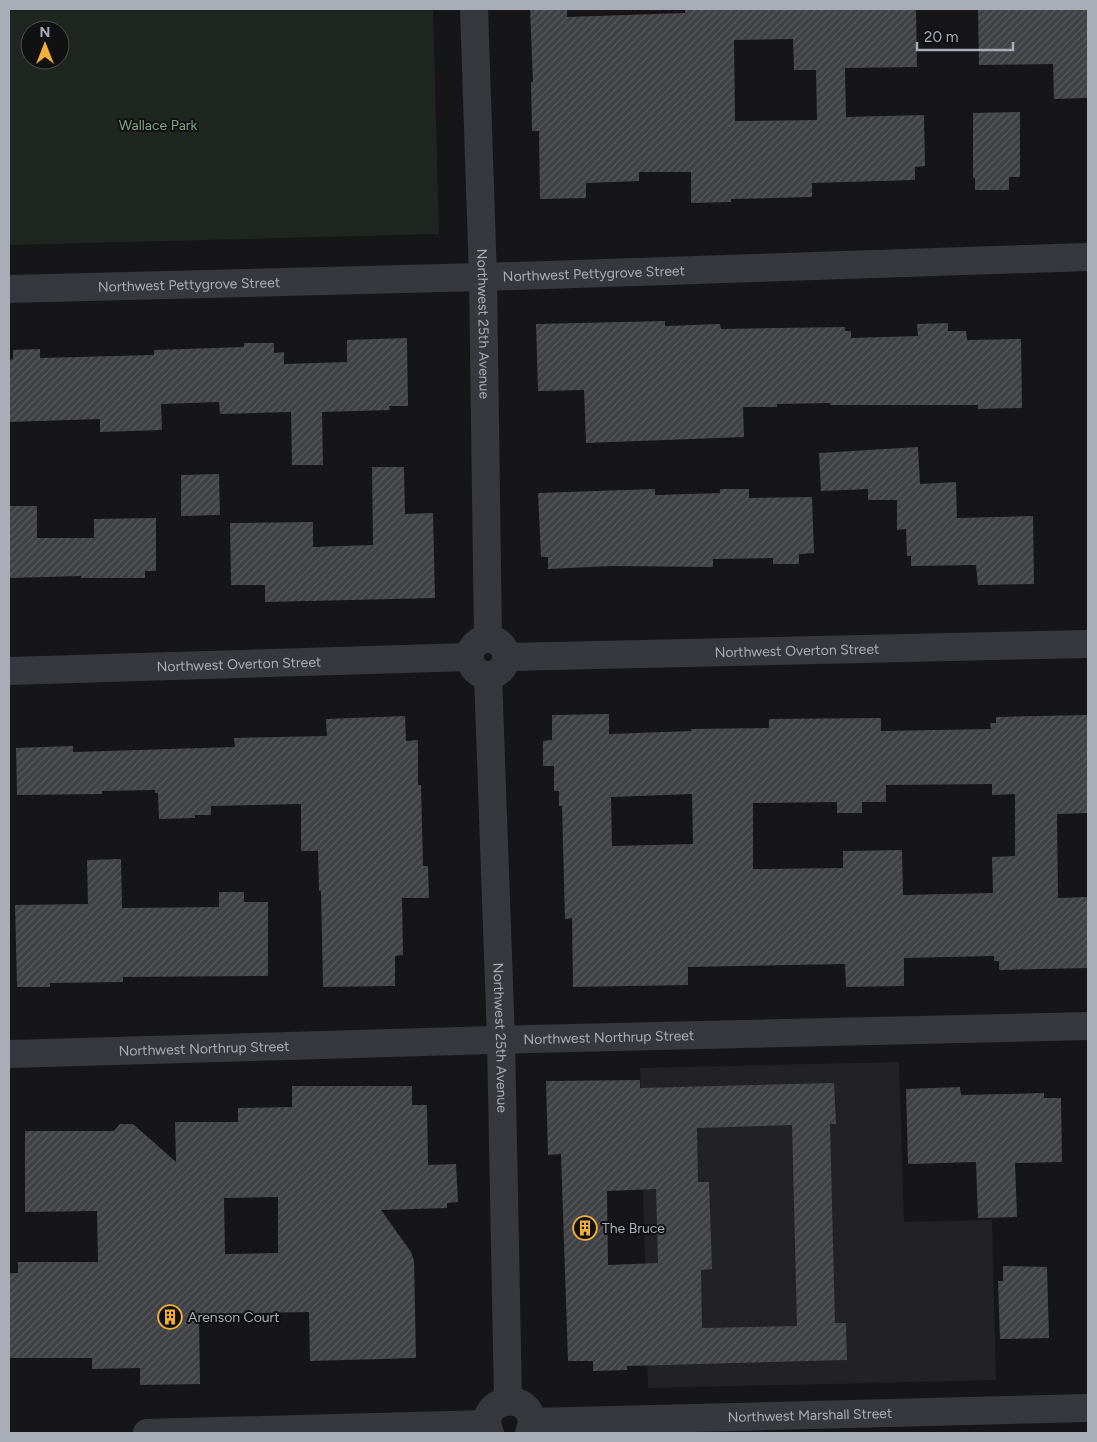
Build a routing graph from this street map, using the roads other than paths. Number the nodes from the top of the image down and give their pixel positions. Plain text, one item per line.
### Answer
1 (474, 9) edge
2 (1088, 257) edge
3 (483, 276) junction
4 (9, 289) edge
5 (1088, 644) edge
6 (488, 657) junction
7 (9, 671) edge
8 (1088, 1026) edge
9 (501, 1040) junction
10 (9, 1054) edge
11 (508, 1401) junction
12 (1088, 1408) edge
13 (530, 1428) edge
14 (489, 1429) edge
15 (147, 1433) edge

1 - 3 street, Northwest 25th Avenue
2 - 3 street, Northwest Pettygrove Street
3 - 4 street, Northwest Pettygrove Street
3 - 6 street, Northwest 25th Avenue
5 - 6 street, Northwest Overton Street
6 - 7 street, Northwest Overton Street
6 - 9 street, Northwest 25th Avenue
8 - 9 street, Northwest Northrup Street
9 - 10 street, Northwest Northrup Street
9 - 11 street, Northwest 25th Avenue
11 - 13 street
11 - 14 street
12 - 13 street, Northwest Marshall Street
14 - 15 street

